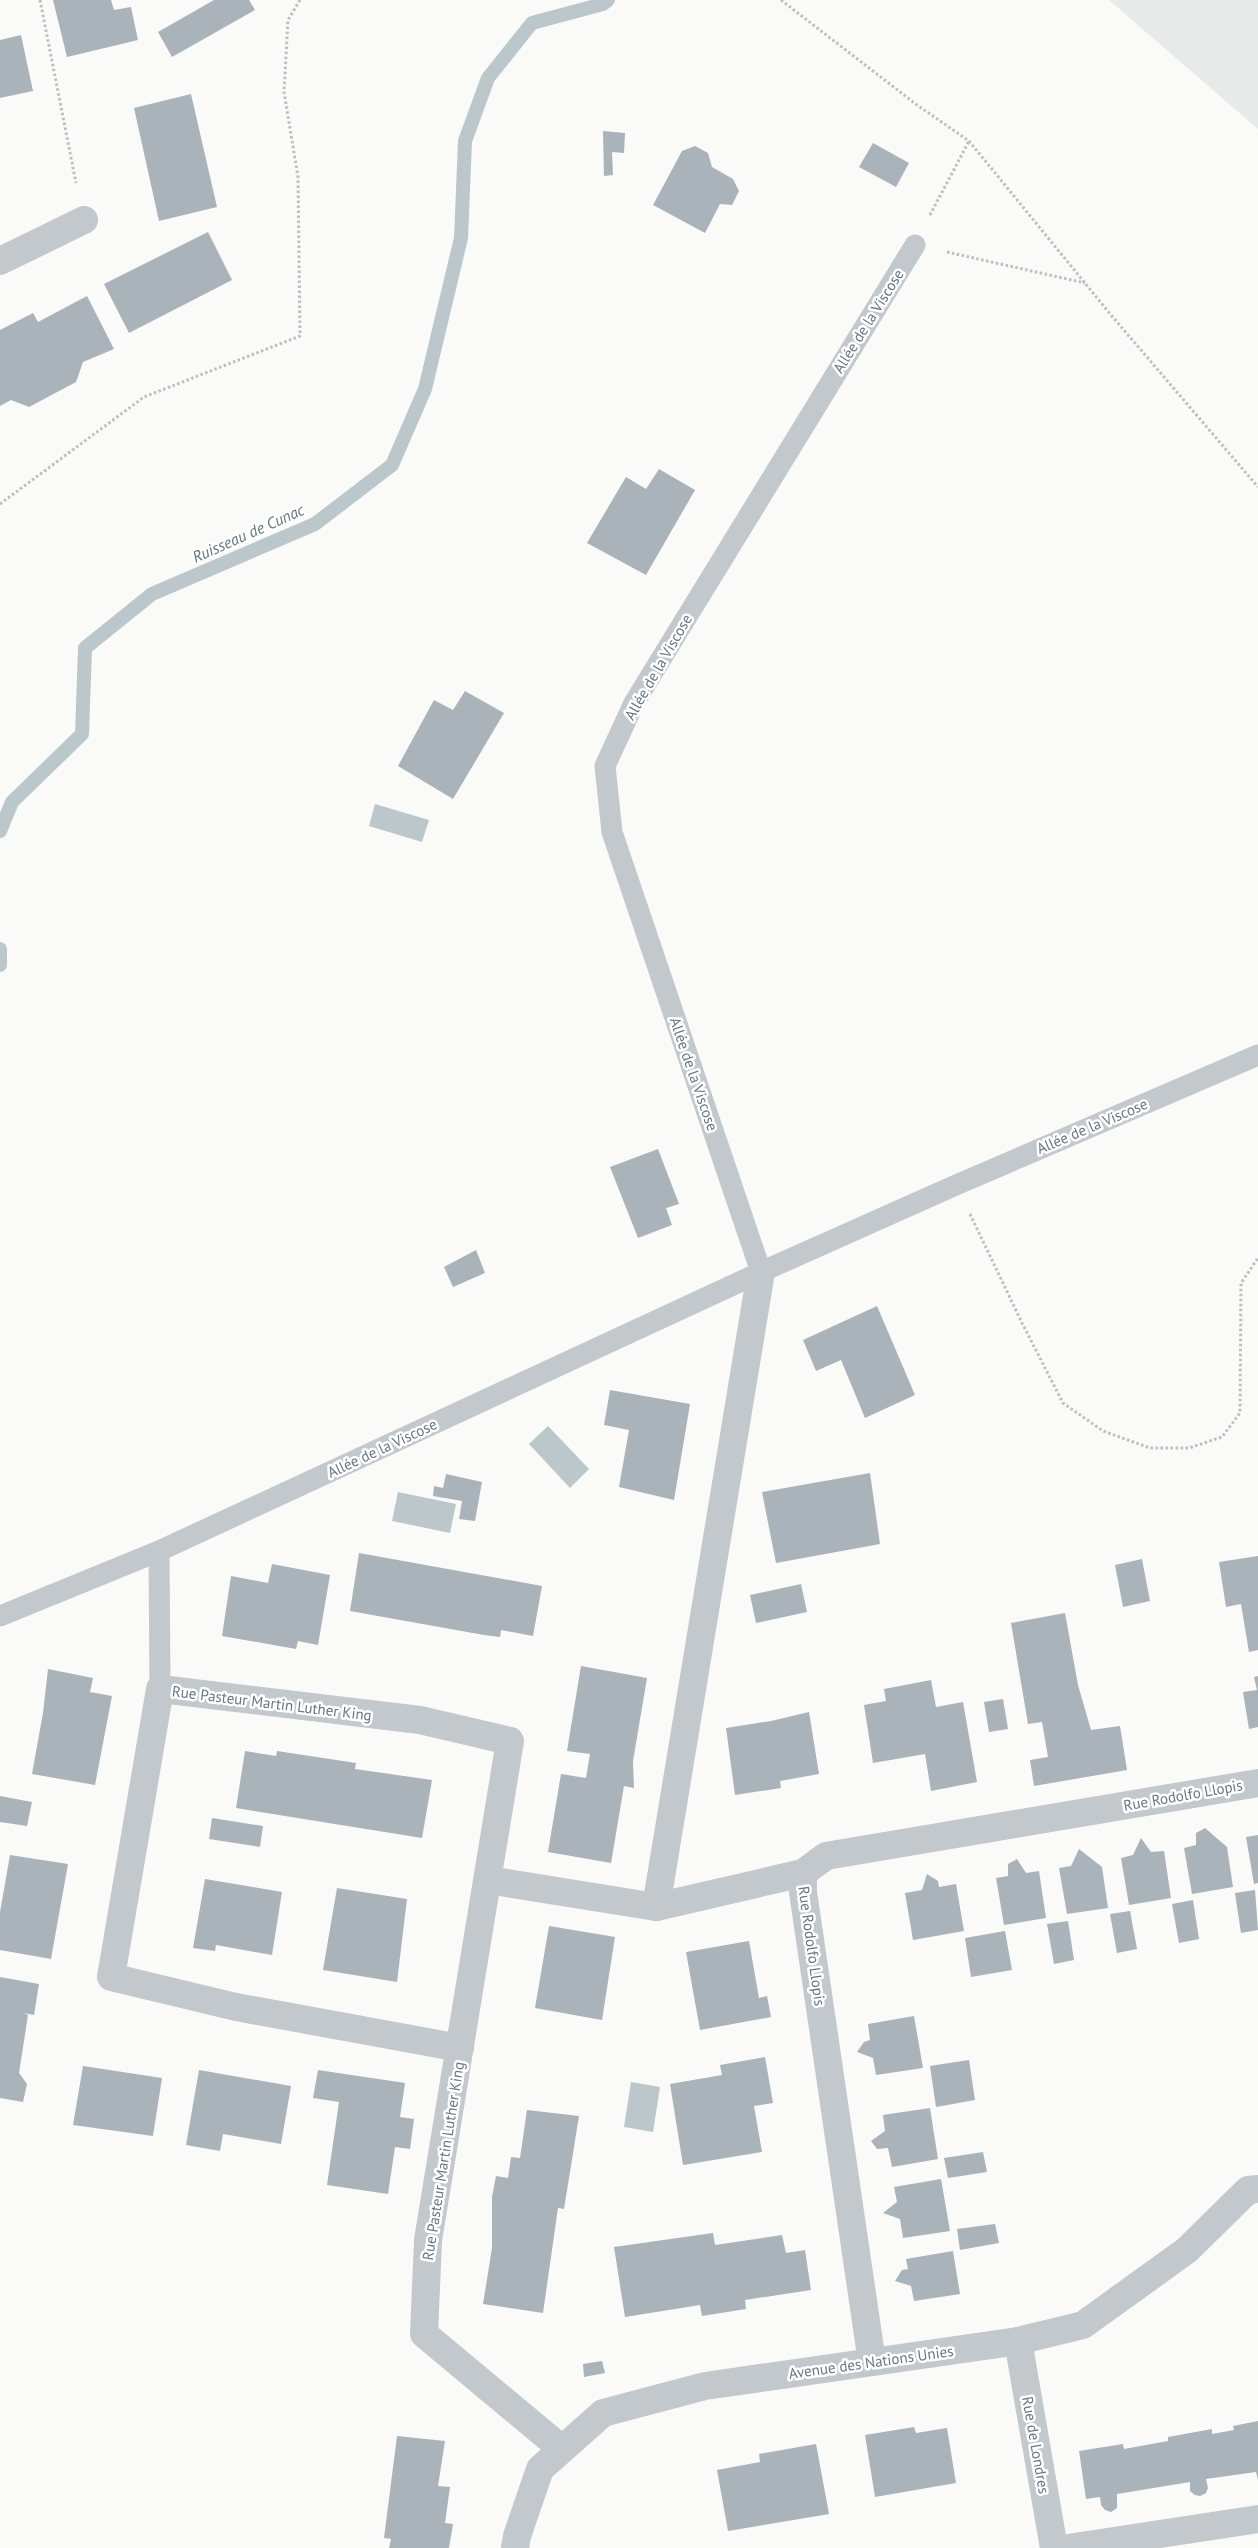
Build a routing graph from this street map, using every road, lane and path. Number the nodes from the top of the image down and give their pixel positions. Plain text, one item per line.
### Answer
1 (40, 0) edge
2 (300, 0) edge
3 (781, 0) edge
4 (969, 140) junction
5 (84, 220) joint
6 (915, 245) junction
7 (0, 261) edge
8 (1085, 283) junction
9 (1258, 486) edge
10 (0, 504) edge
11 (1258, 1055) edge
12 (956, 1185) junction
13 (1258, 1258) edge
14 (762, 1272) junction
15 (159, 1551) junction
16 (0, 1616) edge
17 (160, 1689) junction
18 (1258, 1782) edge
19 (803, 1873) junction
20 (488, 1880) junction
21 (656, 1907) junction
22 (460, 2048) junction
23 (1258, 2189) edge
24 (1018, 2341) junction
25 (872, 2362) junction
26 (562, 2449) junction
27 (1258, 2519) edge
28 (515, 2548) edge
29 (1054, 2548) edge
30 (1068, 2548) edge

1 - 5 path
2 - 10 path
3 - 4 path
4 - 6 path
4 - 8 path
5 - 7 street
6 - 8 path
6 - 14 lane, Allée de la Viscose
8 - 9 path
11 - 12 lane, Allée de la Viscose
12 - 13 path
12 - 14 lane, Allée de la Viscose
14 - 15 lane, Allée de la Viscose
14 - 21 street
15 - 16 lane, Allée de la Viscose
15 - 17 lane
17 - 20 street, Rue Pasteur Martin Luther King
17 - 22 street, Rue Pasteur Martin Luther King
18 - 19 street, Rue Rodolfo Llopis
19 - 21 street
19 - 25 street, Rue Rodolfo Llopis
20 - 21 street
20 - 22 street, Rue Pasteur Martin Luther King
22 - 26 street, Rue Pasteur Martin Luther King
23 - 24 street, Avenue des Nations Unies
24 - 25 street, Avenue des Nations Unies
24 - 29 street, Rue de Londres
25 - 26 street, Avenue des Nations Unies
26 - 28 street, Avenue des Nations Unies
27 - 30 street

